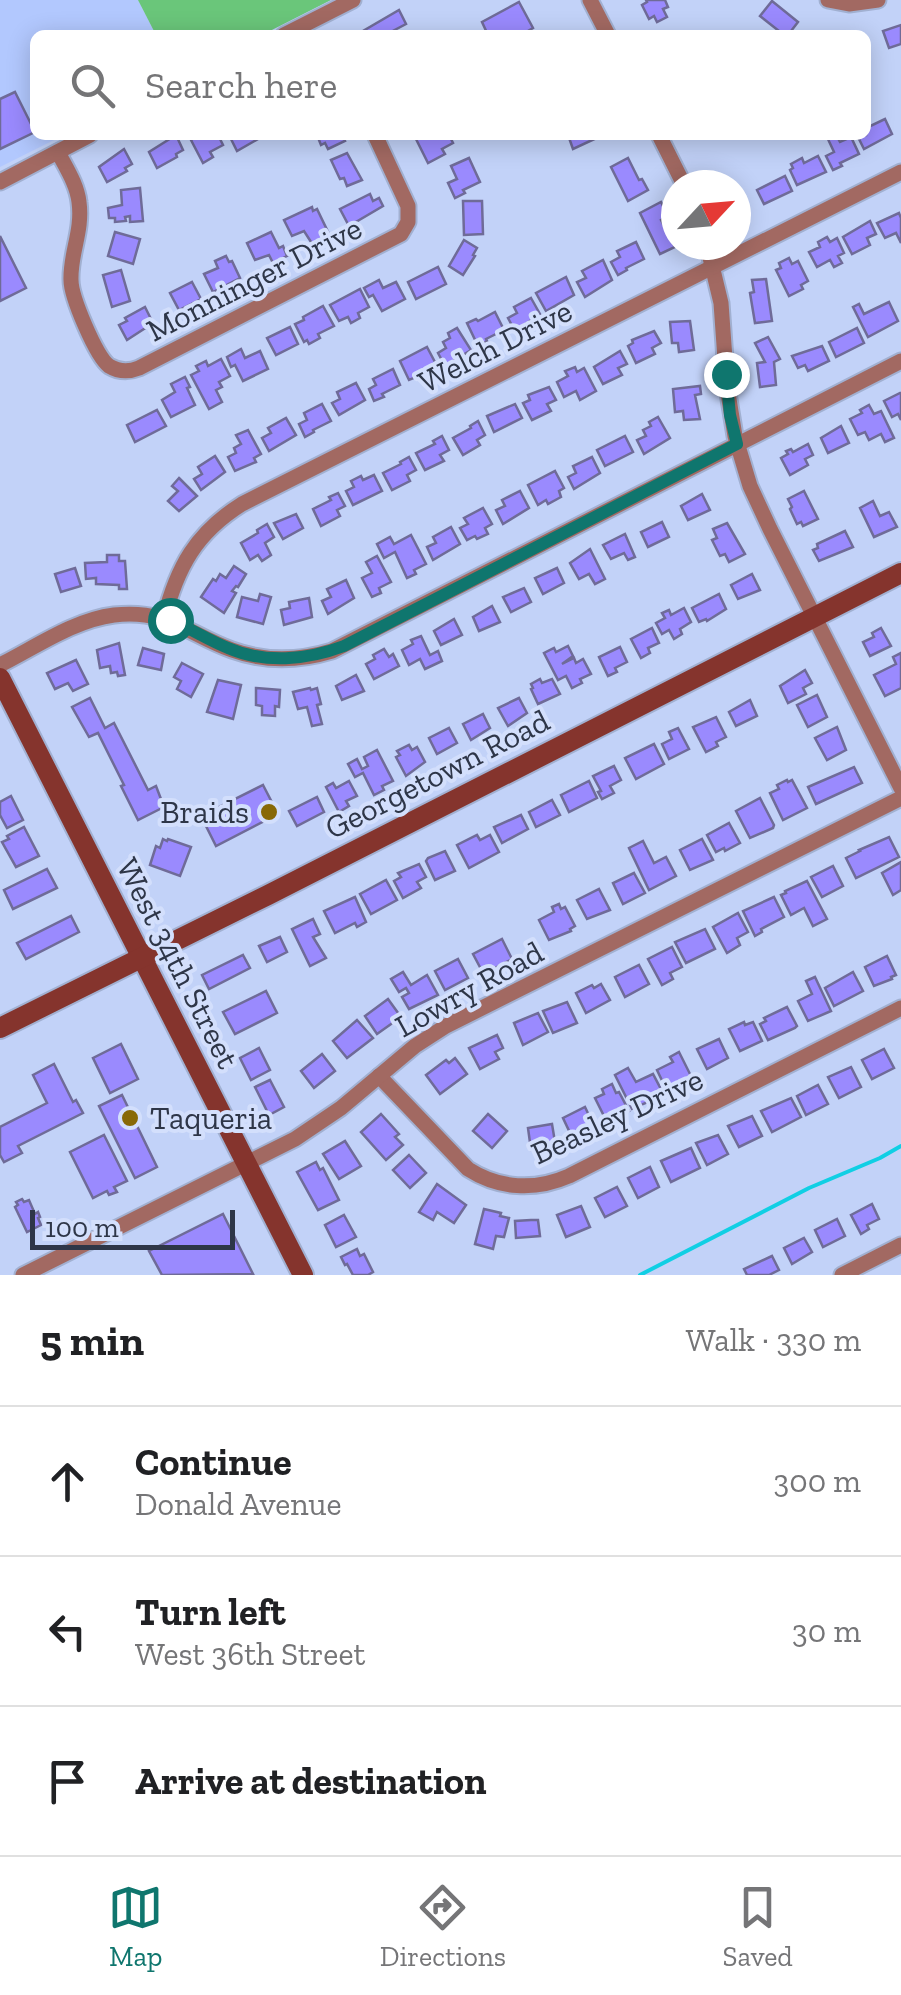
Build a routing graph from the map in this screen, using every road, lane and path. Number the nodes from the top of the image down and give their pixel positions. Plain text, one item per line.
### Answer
1 (353, 0) edge
2 (590, 0) edge
3 (828, 0) edge
4 (878, 0) edge
5 (320, 17) junction
6 (294, 30) edge
7 (326, 30) edge
8 (605, 30) edge
9 (81, 140) edge
10 (377, 140) edge
11 (662, 140) edge
12 (58, 152) junction
13 (676, 170) edge
14 (901, 172) edge
15 (0, 182) edge
16 (712, 260) edge
17 (714, 266) junction
18 (901, 360) edge
19 (737, 444) junction
20 (901, 573) edge
21 (814, 617) junction
22 (164, 619) junction
23 (0, 665) edge
24 (0, 678) edge
25 (901, 788) edge
26 (901, 798) edge
27 (141, 958) junction
28 (901, 1008) edge
29 (0, 1028) edge
30 (380, 1076) junction
31 (246, 1164) junction
32 (901, 1245) edge
33 (23, 1275) edge
34 (303, 1275) edge
35 (842, 1275) edge

1 - 5 street
2 - 8 street
3 - 4 street
5 - 6 street
5 - 7 street
9 - 12 street
10 - 12 street, Monninger Drive
11 - 13 street
12 - 15 street
14 - 17 street, Welch Drive
16 - 17 street
17 - 19 street
17 - 22 street, Welch Drive
18 - 19 street
19 - 21 street
19 - 22 street
20 - 21 main road, Georgetown Road
21 - 25 street
21 - 27 main road, Georgetown Road
22 - 23 street
24 - 27 main road, West 34th Street
26 - 30 street, Lowry Road
27 - 29 main road, Georgetown Road
27 - 31 main road, West 34th Street
28 - 30 street, Beasley Drive
30 - 31 street, Lowry Road
31 - 33 street, Lowry Road
31 - 34 main road, West 34th Street
32 - 35 street

